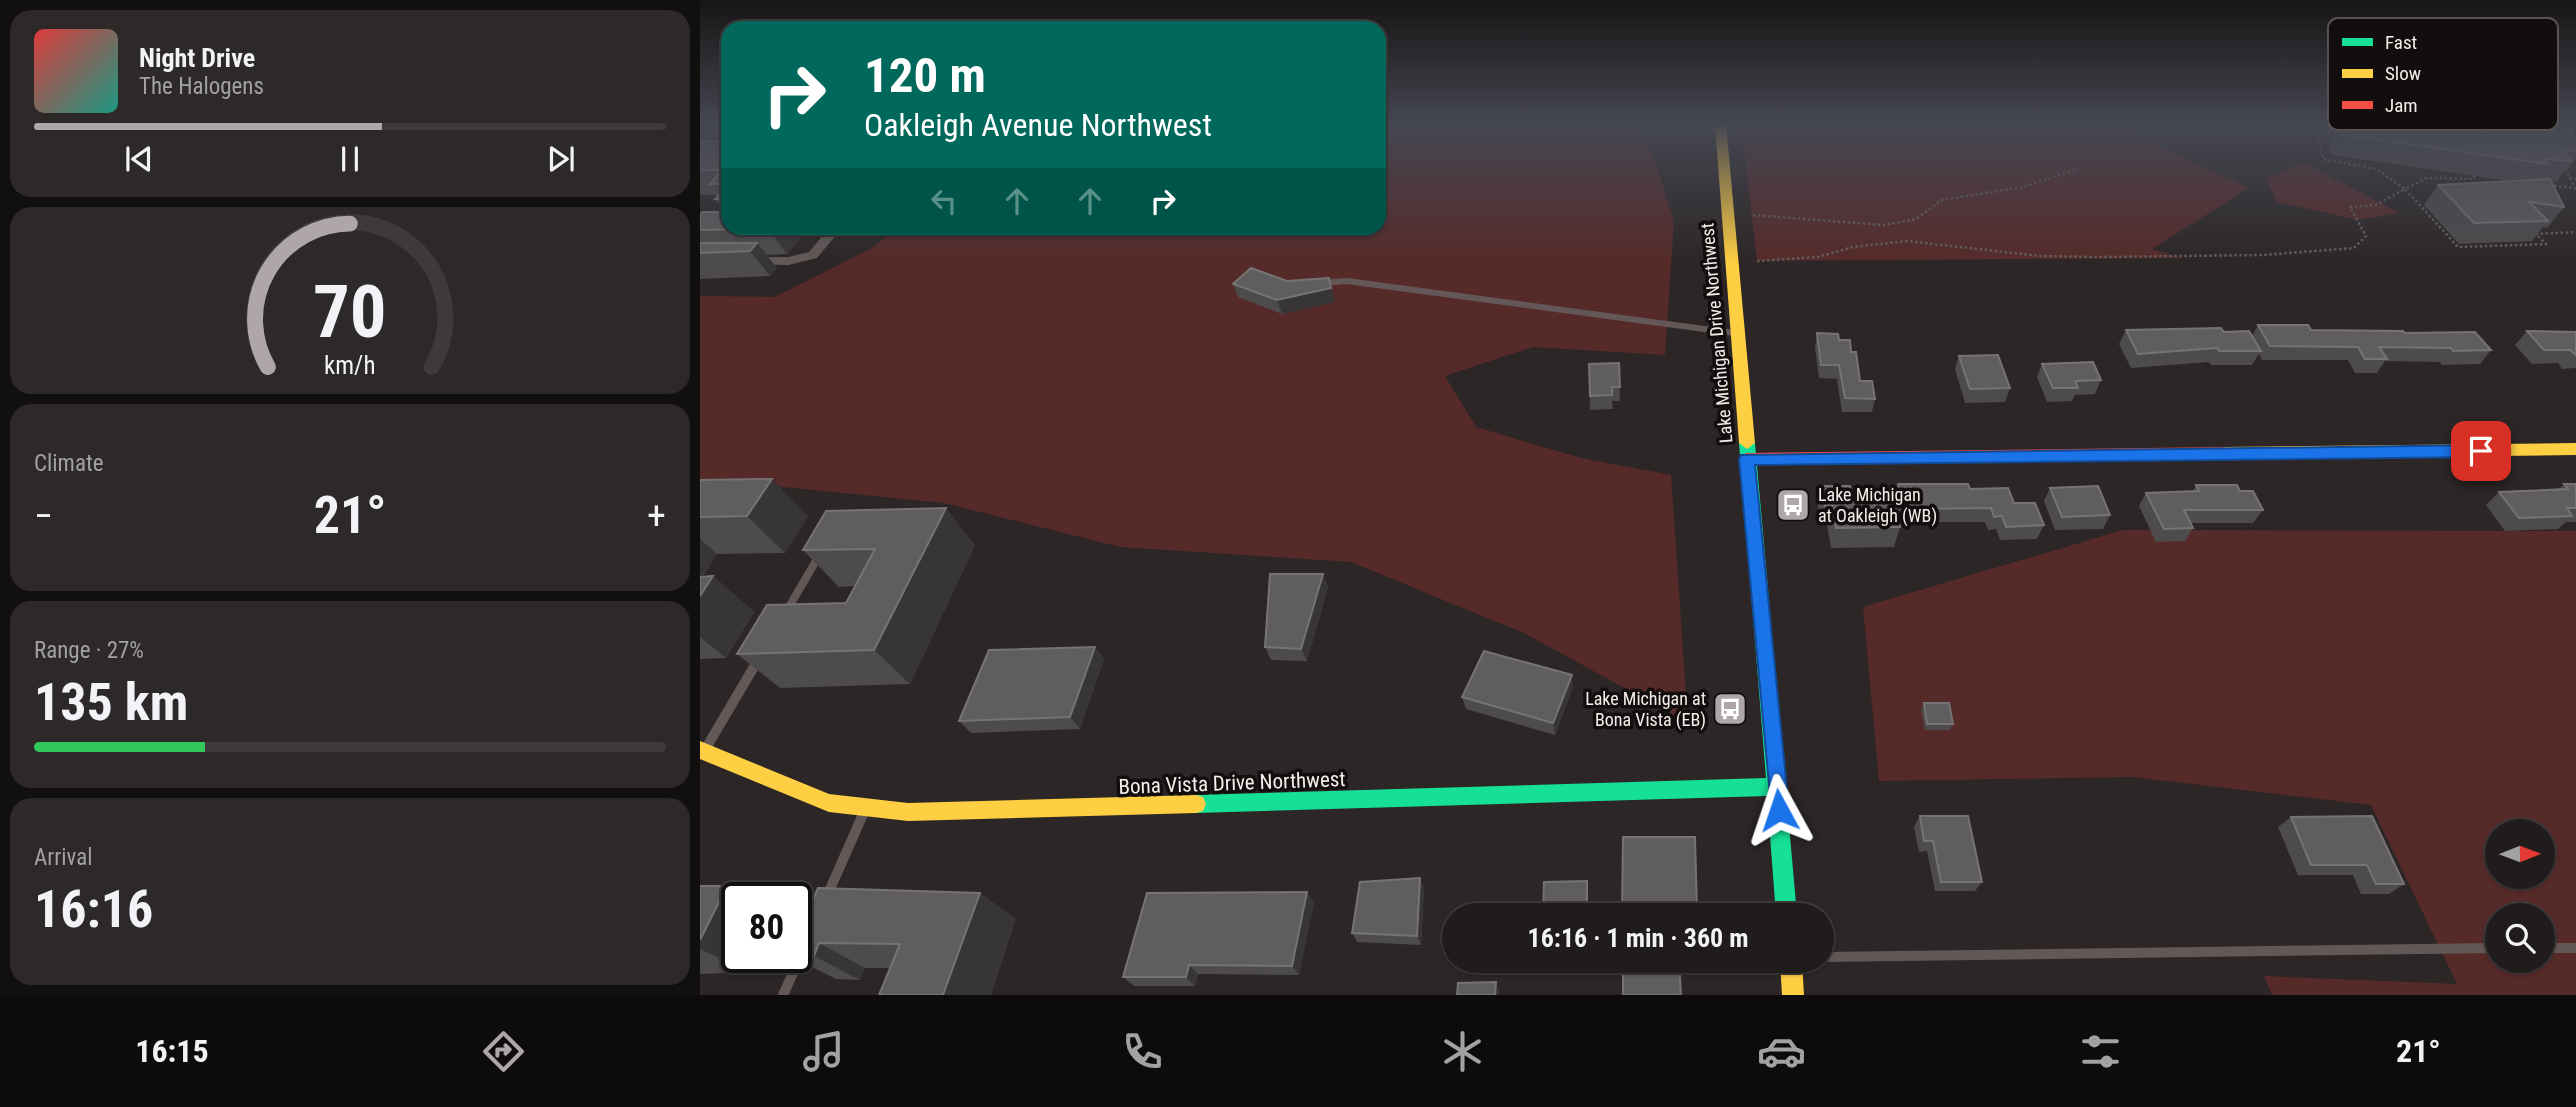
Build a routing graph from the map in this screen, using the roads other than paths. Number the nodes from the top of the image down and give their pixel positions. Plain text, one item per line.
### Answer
1 (1724, 170) edge
2 (830, 235) edge
3 (738, 261) edge
4 (1321, 283) edge
5 (1736, 334) junction
6 (2576, 449) edge
7 (1746, 459) junction
8 (827, 542) edge
9 (779, 624) edge
10 (766, 647) edge
11 (702, 750) edge
12 (1777, 787) junction
13 (865, 809) junction
14 (1786, 903) edge
15 (823, 905) edge
16 (2485, 948) edge
17 (2555, 948) edge
18 (2576, 948) edge
19 (1834, 957) edge
20 (793, 973) edge
21 (1792, 973) edge
22 (783, 995) edge
23 (1793, 995) edge

1 - 5 main road, Lake Michigan Drive Northwest
2 - 3 street
4 - 5 lane
5 - 7 main road, Lake Michigan Drive Northwest
6 - 7 main road
7 - 12 main road, Lake Michigan Drive Northwest
8 - 9 lane
10 - 11 lane
11 - 13 main road, Bona Vista Drive Northwest
12 - 13 main road, Bona Vista Drive Northwest
12 - 14 main road, Lake Michigan Drive Northwest
13 - 15 lane
16 - 19 lane
17 - 18 lane
20 - 22 lane
21 - 23 main road

